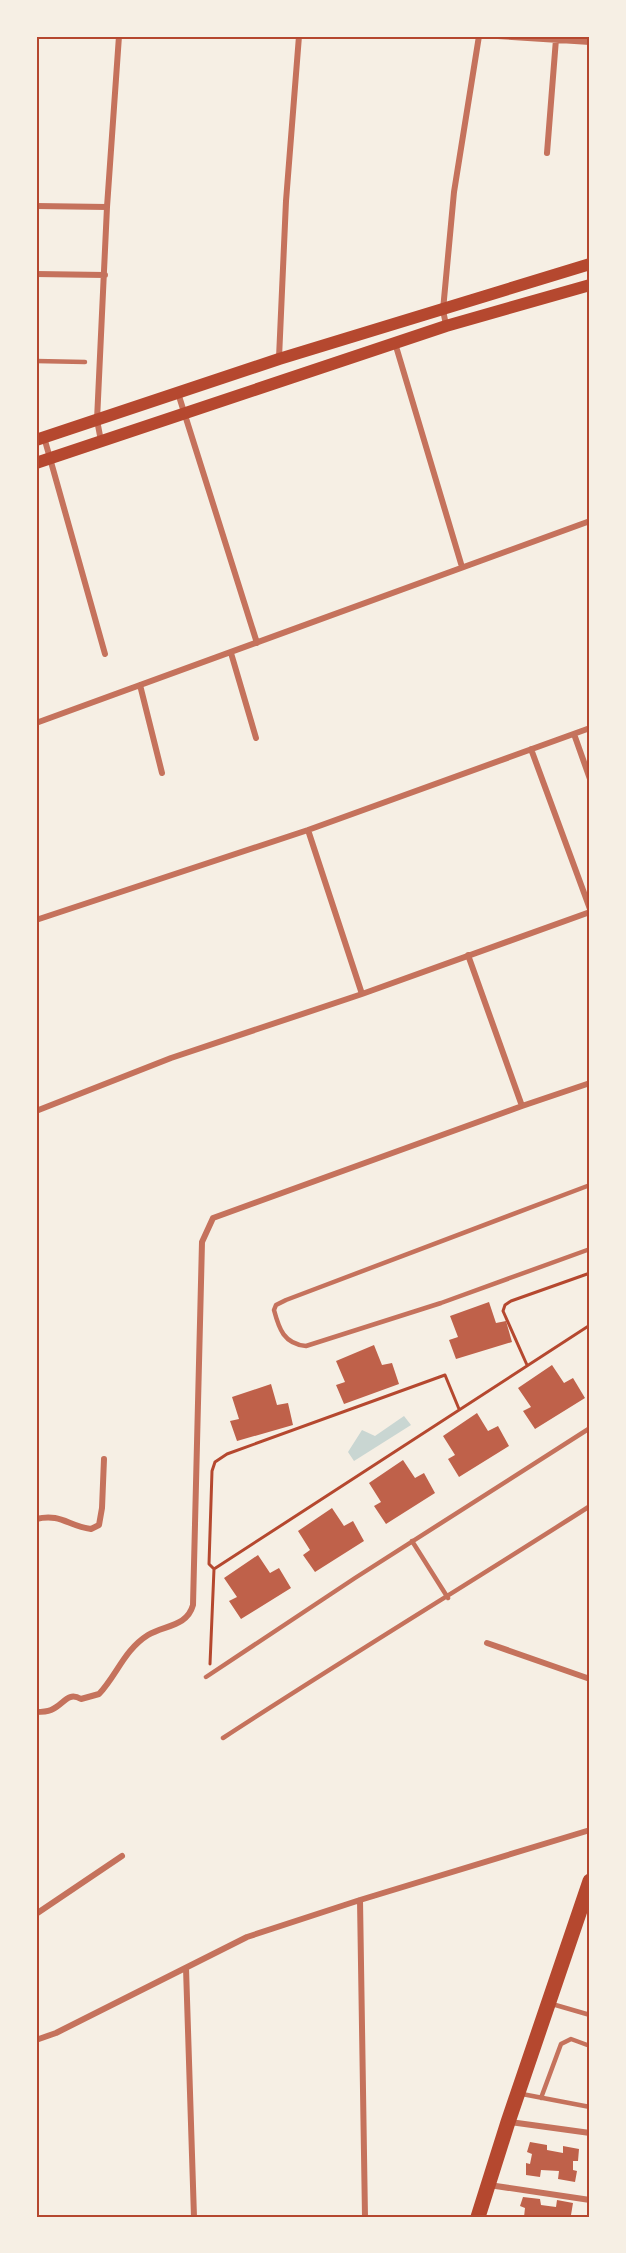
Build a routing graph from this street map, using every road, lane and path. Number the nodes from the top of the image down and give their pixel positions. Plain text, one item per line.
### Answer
1 (119, 36) edge
2 (299, 36) edge
3 (479, 36) edge
4 (498, 36) edge
5 (556, 39) junction
6 (590, 42) edge
7 (547, 153) dead end
8 (36, 206) edge
9 (108, 207) junction
10 (590, 264) edge
11 (36, 274) edge
12 (105, 275) junction
13 (590, 285) edge
14 (443, 310) junction
15 (446, 326) junction
16 (395, 343) junction
17 (279, 359) junction
18 (36, 360) edge
19 (85, 362) dead end
20 (178, 393) junction
21 (185, 414) junction
22 (97, 420) junction
23 (40, 439) edge
24 (101, 441) junction
25 (50, 458) junction
26 (36, 463) edge
27 (590, 521) edge
28 (462, 567) junction
29 (257, 643) junction
30 (231, 653) junction
31 (105, 654) dead end
32 (140, 685) junction
33 (36, 723) edge
34 (590, 728) edge
35 (574, 734) junction
36 (256, 738) dead end
37 (531, 748) junction
38 (162, 773) dead end
39 (590, 779) edge
40 (308, 830) junction
41 (590, 910) edge
42 (36, 920) edge
43 (468, 955) junction
44 (362, 993) junction
45 (590, 1083) edge
46 (522, 1106) junction
47 (36, 1111) edge
48 (590, 1185) edge
49 (590, 1249) edge
50 (590, 1273) edge
51 (590, 1325) edge
52 (527, 1365) junction
53 (459, 1409) junction
54 (590, 1428) edge
55 (104, 1459) dead end
56 (590, 1506) edge
57 (36, 1519) edge
58 (412, 1541) junction
59 (214, 1569) junction
60 (448, 1598) junction
61 (488, 1643) dead end
62 (208, 1676) joint
63 (590, 1679) edge
64 (36, 1712) edge
65 (223, 1738) dead end
66 (590, 1830) edge
67 (122, 1856) dead end
68 (590, 1881) edge
69 (360, 1900) junction
70 (36, 1914) edge
71 (186, 1968) junction
72 (549, 2002) junction
73 (590, 2015) edge
74 (36, 2040) edge
75 (590, 2046) edge
76 (518, 2093) junction
77 (541, 2098) junction
78 (590, 2107) edge
79 (508, 2122) junction
80 (590, 2133) edge
81 (488, 2185) junction
82 (590, 2200) edge
83 (194, 2217) edge
84 (365, 2217) edge
85 (478, 2217) edge

1 - 9 street
2 - 17 street
3 - 14 street
4 - 5 street
5 - 6 street
5 - 7 street
8 - 9 street
9 - 12 street
10 - 14 main road
11 - 12 street
12 - 22 street
13 - 15 main road
14 - 15 street
14 - 17 main road
15 - 16 main road
16 - 21 main road
16 - 28 street
17 - 20 main road
18 - 19 lane
20 - 21 street
20 - 22 main road
21 - 24 main road
21 - 29 street
22 - 23 main road
22 - 24 street
23 - 25 street
24 - 25 main road
25 - 26 main road
25 - 31 street
27 - 28 street
28 - 29 street
29 - 30 street
30 - 32 street
30 - 36 street
32 - 33 street
32 - 38 street
34 - 35 street
35 - 37 street
35 - 39 street
37 - 40 street
37 - 41 street
40 - 42 street
40 - 44 street
41 - 43 street
43 - 44 street
43 - 46 street
44 - 47 street
45 - 46 street
46 - 64 street
48 - 49 lane
50 - 52 path
51 - 52 path
52 - 53 path
53 - 59 path
53 - 59 path
54 - 58 lane
55 - 57 street
56 - 60 lane
58 - 60 lane
58 - 62 lane
59 - 62 path
60 - 65 lane
61 - 63 street
66 - 69 street
67 - 70 street
68 - 72 main road
69 - 71 street
69 - 84 street
71 - 74 street
71 - 83 street
72 - 73 lane
72 - 76 main road
75 - 77 lane
76 - 77 lane
76 - 79 main road
77 - 78 lane
79 - 80 street
79 - 81 main road
81 - 82 street
81 - 85 main road

